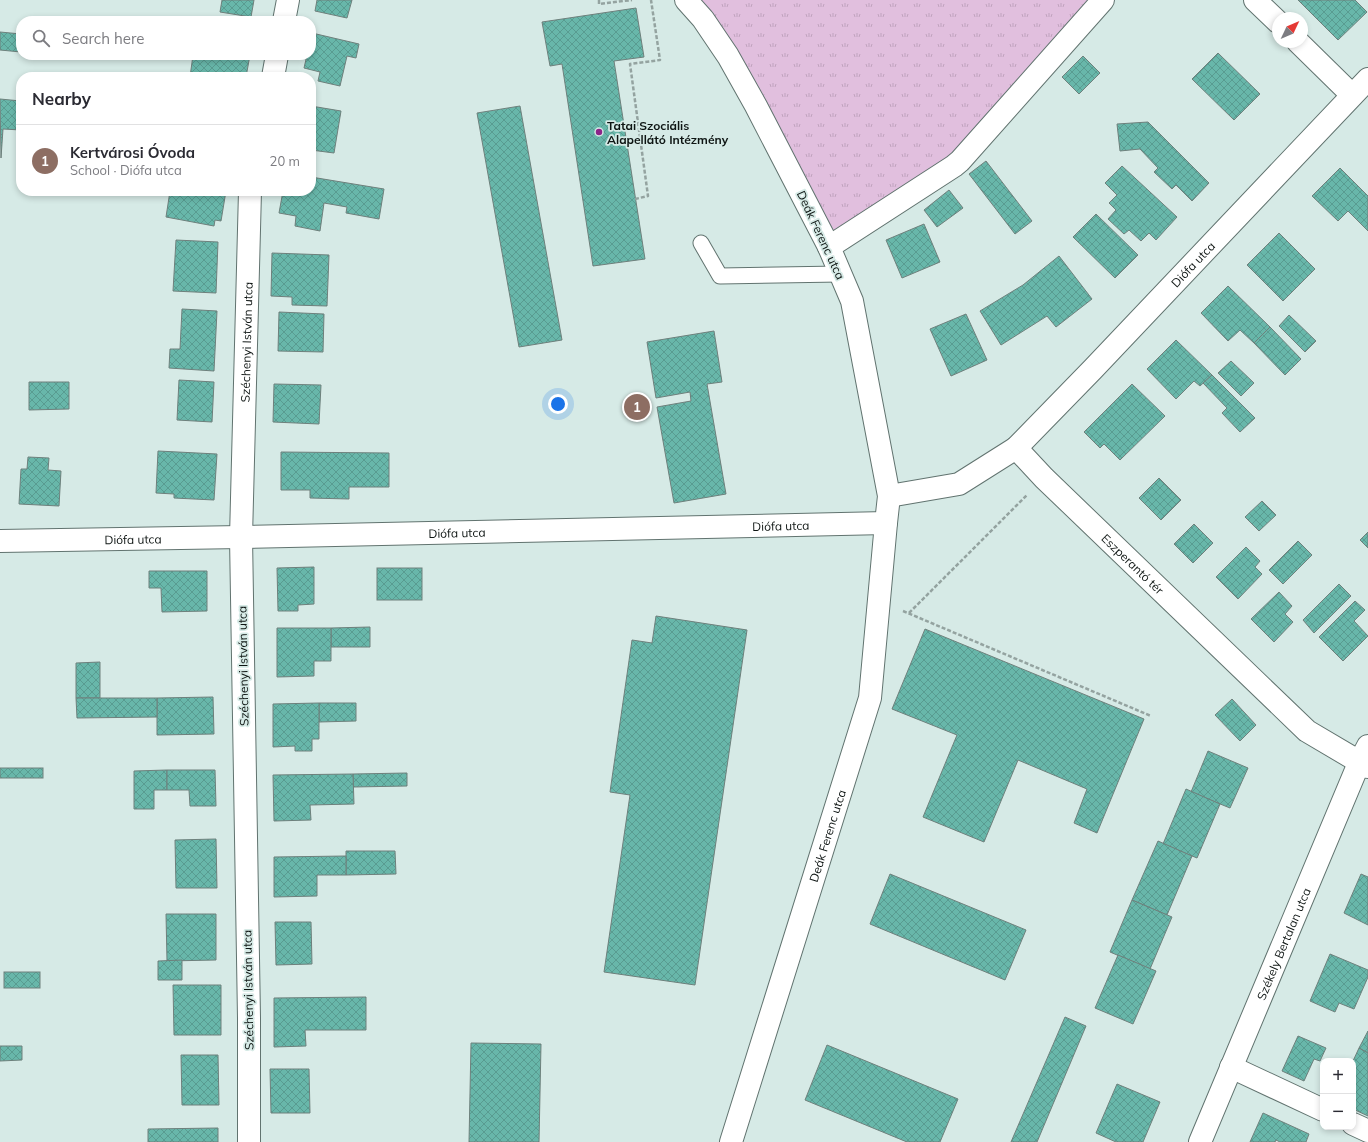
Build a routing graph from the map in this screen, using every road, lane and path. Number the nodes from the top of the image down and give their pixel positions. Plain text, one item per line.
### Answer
1 (288, 0) edge
2 (598, 0) edge
3 (632, 0) edge
4 (651, 0) edge
5 (686, 0) edge
6 (1103, 0) edge
7 (1255, 0) edge
8 (285, 16) edge
9 (1272, 16) edge
10 (1304, 48) edge
11 (276, 60) edge
12 (274, 72) edge
13 (1368, 79) edge
14 (1352, 95) junction
15 (250, 196) edge
16 (635, 199) dead end
17 (701, 243) dead end
18 (829, 247) junction
19 (840, 274) junction
20 (1016, 448) junction
21 (1044, 478) junction
22 (889, 496) junction
23 (886, 523) junction
24 (241, 537) junction
25 (0, 541) edge
26 (879, 600) junction
27 (909, 613) junction
28 (1151, 716) dead end
29 (1365, 758) edge
30 (1231, 1067) junction
31 (1320, 1109) edge
32 (1356, 1125) edge
33 (1368, 1131) edge
34 (249, 1142) edge
35 (731, 1142) edge
36 (1200, 1142) edge

1 - 8 street
2 - 3 path
4 - 16 path
5 - 18 street, Deák Ferenc utca
6 - 18 street
7 - 9 street
10 - 14 street
11 - 12 street
13 - 14 street, Diófa utca
14 - 20 street, Diófa utca
15 - 24 street, Széchenyi István utca
17 - 19 lane
18 - 19 street, Deák Ferenc utca
19 - 22 street, Deák Ferenc utca
20 - 21 street, Eszperantó tér
20 - 22 street
21 - 27 path
21 - 29 street, Eszperantó tér
22 - 23 street
23 - 24 street, Diófa utca
23 - 26 street, Deák Ferenc utca
24 - 25 street, Diófa utca
24 - 34 street, Széchenyi István utca
26 - 27 path
26 - 35 street, Deák Ferenc utca
27 - 28 path
29 - 30 street, Székely Bertalan utca
30 - 31 street
30 - 36 street, Székely Bertalan utca
32 - 33 street

